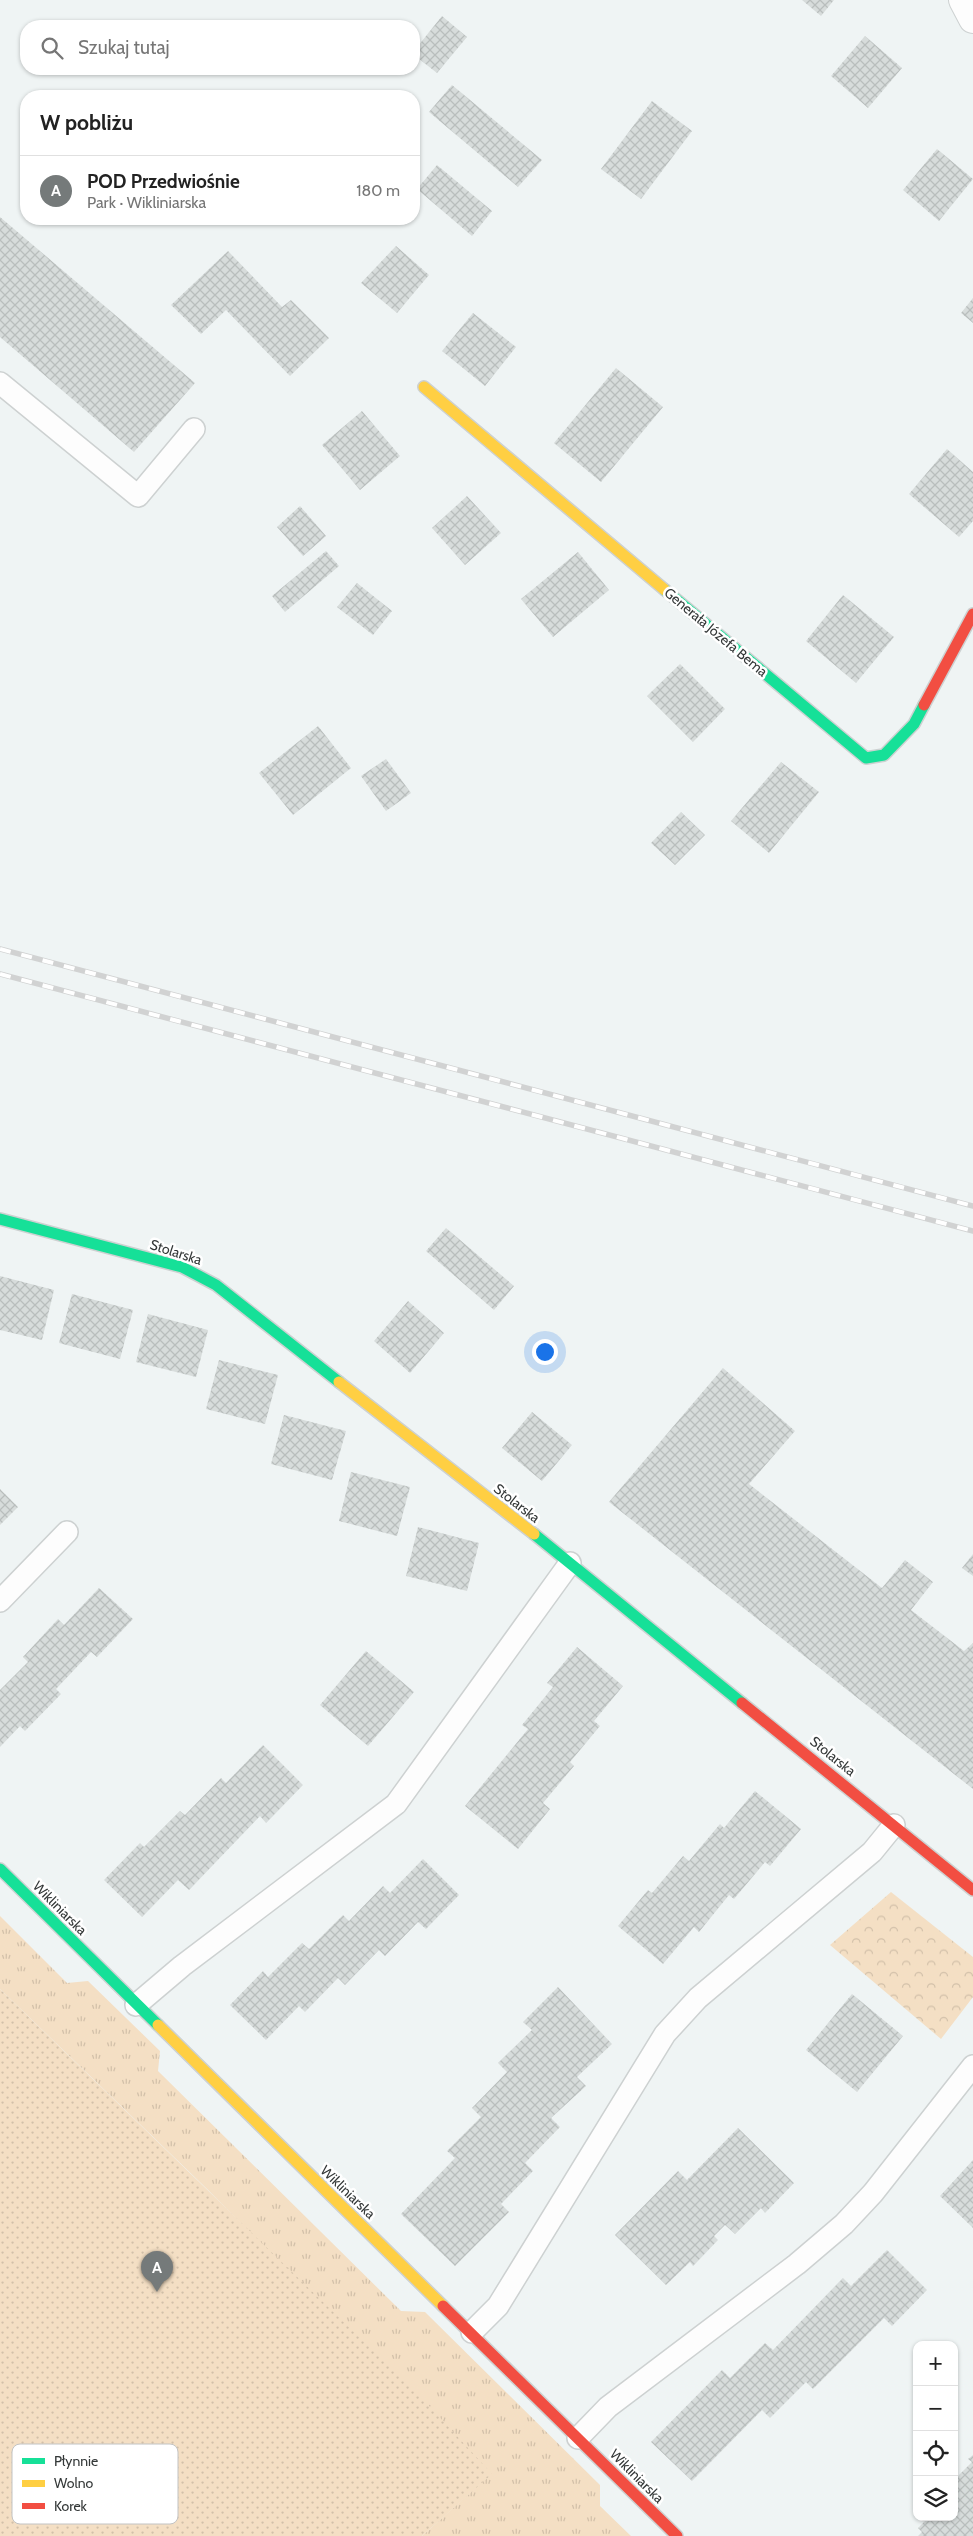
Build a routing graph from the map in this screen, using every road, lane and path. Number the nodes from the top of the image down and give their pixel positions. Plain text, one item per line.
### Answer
1 (963, 0) edge
2 (973, 19) edge
3 (0, 383) edge
4 (424, 388) dead end
5 (194, 429) dead end
6 (973, 614) edge
7 (0, 1219) edge
8 (67, 1532) dead end
9 (570, 1564) junction
10 (0, 1601) edge
11 (894, 1826) junction
12 (0, 1869) edge
13 (973, 1890) edge
14 (136, 2006) junction
15 (973, 2066) edge
16 (472, 2332) junction
17 (578, 2438) junction
18 (677, 2536) edge

1 - 2 street
3 - 5 lane
4 - 6 street, Generała Józefa Bema
7 - 9 street, Stolarska
8 - 10 lane
9 - 11 street, Stolarska
9 - 14 lane
11 - 13 street, Stolarska
11 - 16 lane
12 - 14 street, Wikliniarska
14 - 16 street, Wikliniarska
15 - 17 lane
16 - 17 street, Wikliniarska
17 - 18 street, Wikliniarska

